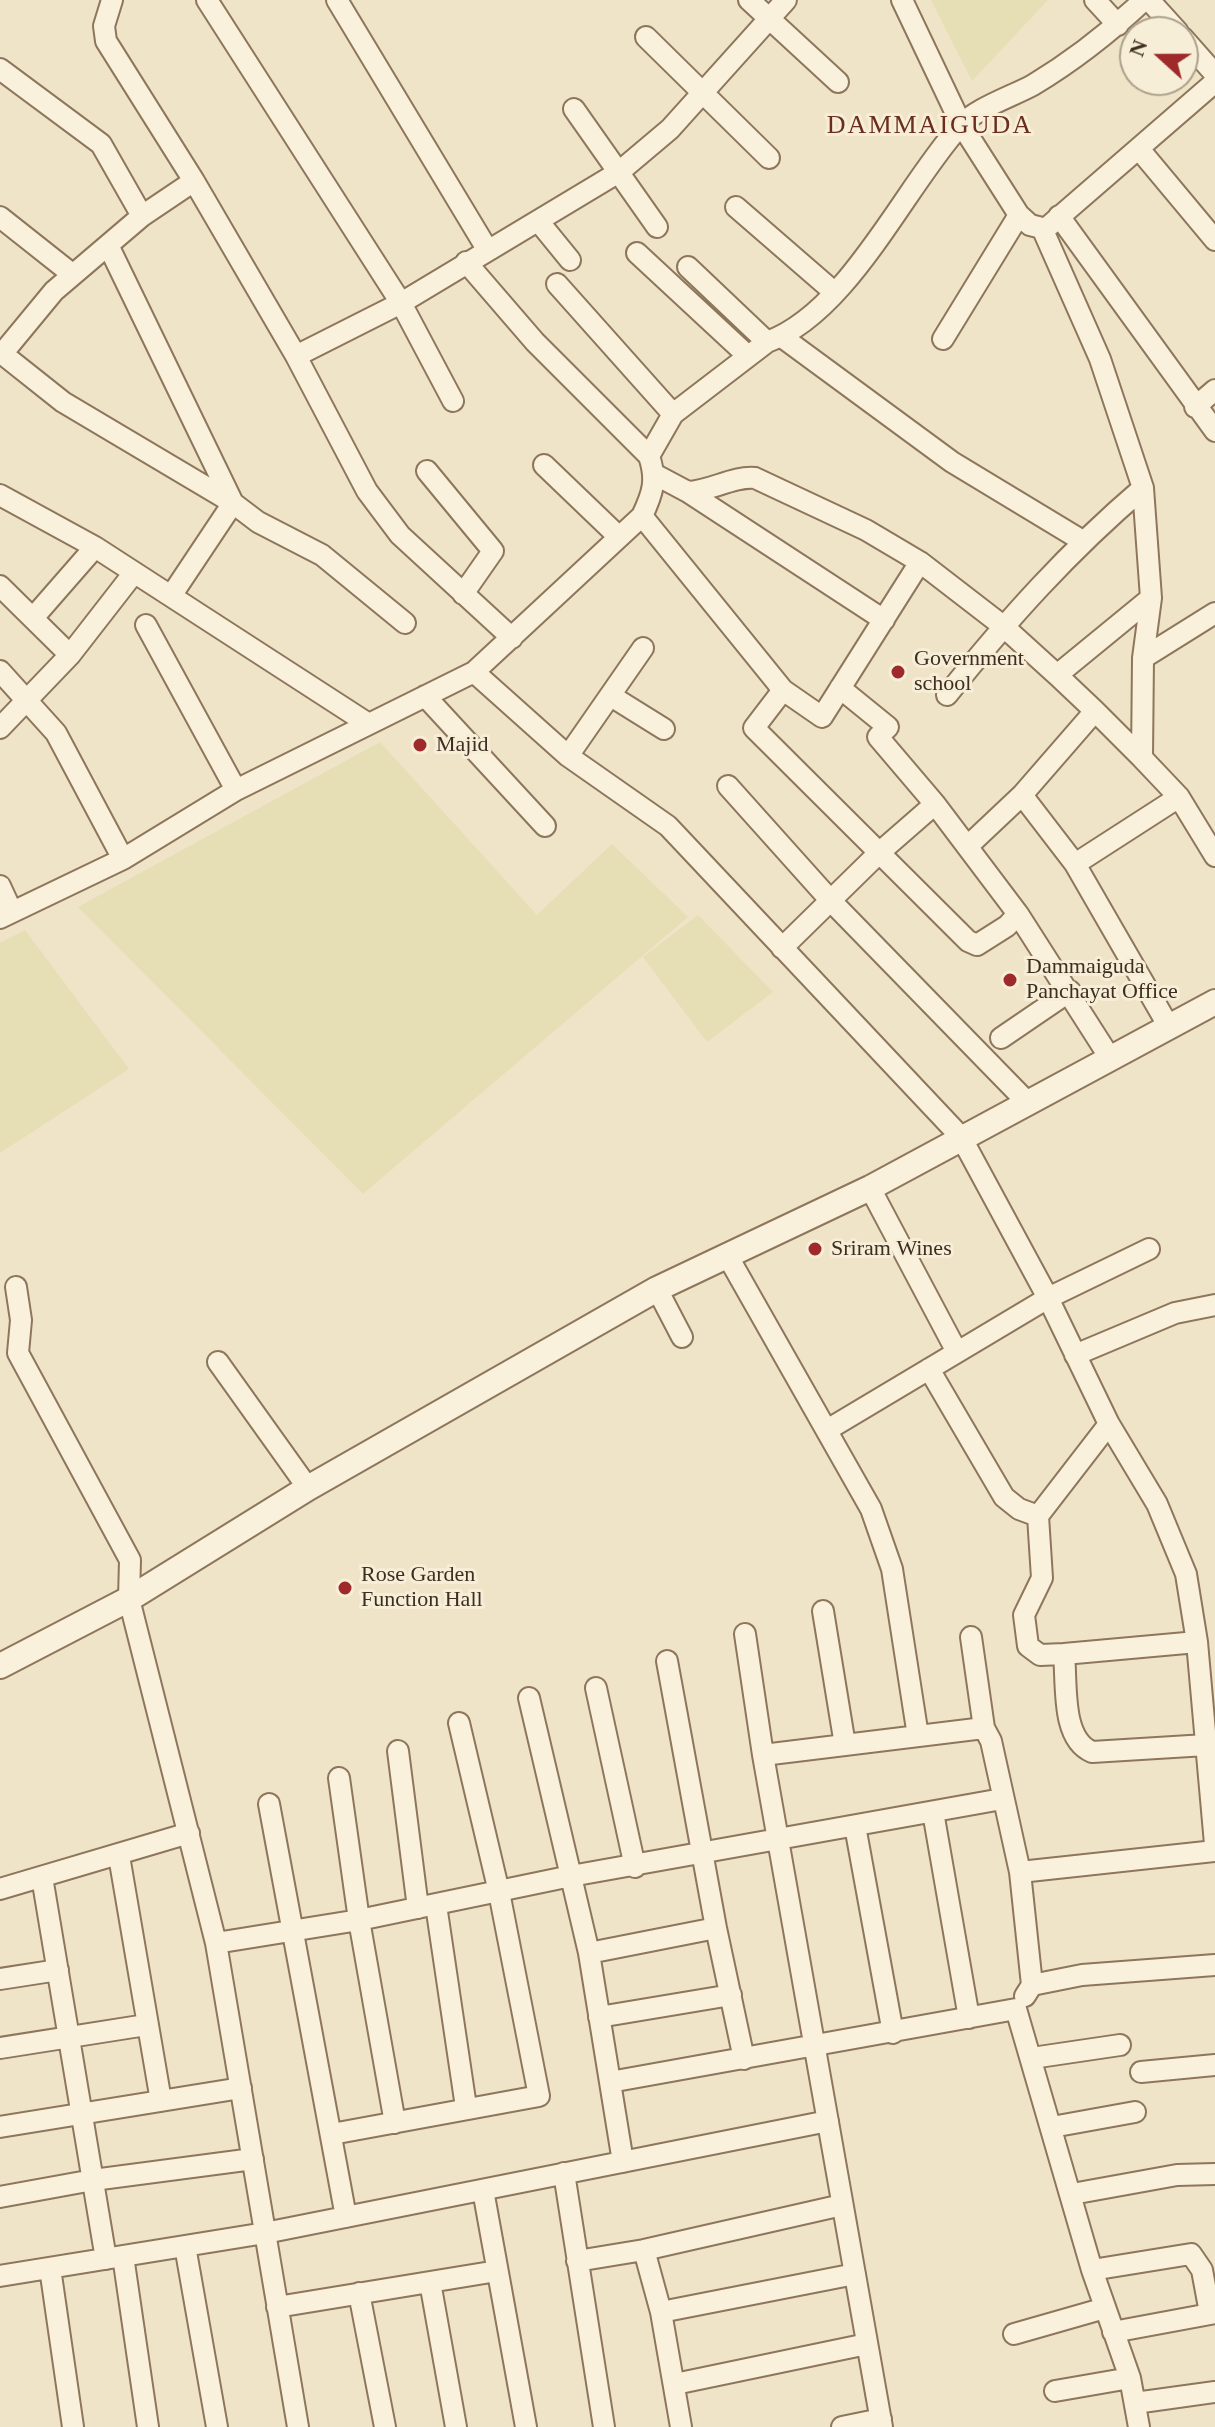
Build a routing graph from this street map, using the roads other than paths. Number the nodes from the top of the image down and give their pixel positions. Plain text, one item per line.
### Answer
1 (207, 0) edge
2 (337, 0) edge
3 (749, 0) edge
4 (786, 0) edge
5 (902, 0) edge
6 (1095, 0) edge
7 (1147, 0) edge
8 (103, 4) edge
9 (1162, 16) edge
10 (769, 19) junction
11 (1118, 25) junction
12 (646, 37) dead end
13 (1199, 56) edge
14 (0, 69) edge
15 (1215, 74) edge
16 (838, 82) dead end
17 (1215, 82) edge
18 (703, 93) junction
19 (574, 109) dead end
20 (961, 124) junction
21 (1139, 149) junction
22 (769, 158) dead end
23 (619, 172) junction
24 (194, 181) junction
25 (736, 207) dead end
26 (1019, 215) junction
27 (142, 216) junction
28 (0, 217) edge
29 (539, 222) junction
30 (1050, 222) junction
31 (657, 227) dead end
32 (1215, 240) edge
33 (108, 245) junction
34 (487, 249) junction
35 (637, 253) dead end
36 (570, 260) dead end
37 (466, 262) junction
38 (688, 267) dead end
39 (72, 274) junction
40 (557, 284) dead end
41 (834, 292) junction
42 (401, 303) junction
43 (775, 339) junction
44 (943, 339) dead end
45 (1, 353) edge
46 (296, 356) junction
47 (748, 356) junction
48 (1215, 390) edge
49 (453, 401) dead end
50 (1195, 407) junction
51 (673, 414) junction
52 (1215, 431) edge
53 (544, 465) dead end
54 (653, 466) junction
55 (427, 471) dead end
56 (1143, 488) junction
57 (688, 492) junction
58 (0, 495) edge
59 (233, 503) junction
60 (642, 516) junction
61 (618, 536) junction
62 (1081, 540) junction
63 (95, 547) junction
64 (920, 562) junction
65 (133, 574) junction
66 (0, 586) edge
67 (463, 594) junction
68 (171, 596) junction
69 (1151, 598) junction
70 (1215, 613) edge
71 (33, 618) junction
72 (884, 620) junction
73 (405, 623) dead end
74 (146, 625) dead end
75 (1003, 626) junction
76 (512, 638) junction
77 (643, 648) dead end
78 (70, 655) junction
79 (1143, 658) junction
80 (0, 671) edge
81 (474, 672) junction
82 (1057, 675) junction
83 (840, 688) junction
84 (783, 690) junction
85 (947, 695) dead end
86 (425, 696) junction
87 (611, 696) junction
88 (30, 700) junction
89 (1095, 711) junction
90 (367, 723) junction
91 (0, 728) edge
92 (664, 729) dead end
93 (568, 756) junction
94 (1142, 758) junction
95 (728, 786) dead end
96 (236, 790) junction
97 (1022, 795) junction
98 (1179, 797) junction
99 (935, 804) junction
100 (545, 826) dead end
101 (969, 845) junction
102 (880, 852) junction
103 (1215, 856) edge
104 (123, 859) junction
105 (1075, 864) junction
106 (0, 886) edge
107 (831, 901) junction
108 (1018, 914) junction
109 (6, 915) edge
110 (782, 948) junction
111 (1070, 991) junction
112 (1215, 1002) edge
113 (1169, 1027) junction
114 (1001, 1038) dead end
115 (1110, 1058) junction
116 (1028, 1103) junction
117 (961, 1137) junction
118 (870, 1188) junction
119 (1149, 1249) dead end
120 (727, 1255) junction
121 (16, 1287) dead end
122 (657, 1289) junction
123 (1048, 1298) junction
124 (1215, 1305) edge
125 (682, 1337) dead end
126 (957, 1352) junction
127 (1075, 1355) junction
128 (218, 1362) dead end
129 (929, 1369) junction
130 (1109, 1424) junction
131 (827, 1430) junction
132 (308, 1488) junction
133 (1038, 1516) junction
134 (129, 1599) junction
135 (823, 1611) dead end
136 (745, 1634) dead end
137 (971, 1637) dead end
138 (1197, 1642) junction
139 (1064, 1654) junction
140 (667, 1661) dead end
141 (0, 1666) edge
142 (596, 1688) dead end
143 (529, 1698) dead end
144 (459, 1723) dead end
145 (984, 1728) junction
146 (918, 1736) junction
147 (845, 1745) junction
148 (1206, 1745) junction
149 (398, 1751) dead end
150 (763, 1755) junction
151 (339, 1778) dead end
152 (1002, 1799) junction
153 (269, 1804) dead end
154 (933, 1812) junction
155 (855, 1826) junction
156 (189, 1833) junction
157 (778, 1839) junction
158 (1215, 1844) edge
159 (1215, 1851) edge
160 (703, 1853) junction
161 (119, 1856) junction
162 (635, 1867) junction
163 (1020, 1872) junction
164 (571, 1876) junction
165 (42, 1877) junction
166 (0, 1889) edge
167 (499, 1892) junction
168 (427, 1907) junction
169 (359, 1920) junction
170 (716, 1928) junction
171 (293, 1930) junction
172 (216, 1943) junction
173 (589, 1953) junction
174 (1215, 1965) edge
175 (58, 1970) junction
176 (0, 1979) edge
177 (1032, 1985) junction
178 (731, 1995) junction
179 (1016, 2009) junction
180 (599, 2017) junction
181 (969, 2018) junction
182 (146, 2025) junction
183 (893, 2033) junction
184 (69, 2037) junction
185 (1120, 2045) dead end
186 (0, 2048) edge
187 (814, 2048) junction
188 (1032, 2058) junction
189 (744, 2059) junction
190 (1215, 2065) edge
191 (1141, 2072) dead end
192 (610, 2082) junction
193 (241, 2088) junction
194 (161, 2101) junction
195 (466, 2107) junction
196 (1135, 2112) dead end
197 (82, 2114) junction
198 (828, 2121) junction
199 (395, 2123) junction
200 (0, 2127) edge
201 (1052, 2127) junction
202 (332, 2134) junction
203 (253, 2159) junction
204 (623, 2162) junction
205 (564, 2173) junction
206 (1215, 2174) edge
207 (93, 2180) junction
208 (483, 2190) junction
209 (1072, 2194) junction
210 (0, 2197) edge
211 (842, 2205) junction
212 (346, 2217) junction
213 (265, 2233) junction
214 (185, 2246) junction
215 (644, 2250) junction
216 (115, 2258) junction
217 (577, 2261) junction
218 (50, 2268) junction
219 (1092, 2270) junction
220 (497, 2271) junction
221 (855, 2274) junction
222 (0, 2276) edge
223 (430, 2282) junction
224 (359, 2293) junction
225 (277, 2307) junction
226 (1105, 2308) junction
227 (661, 2312) junction
228 (1212, 2313) edge
229 (1113, 2332) junction
230 (1014, 2334) dead end
231 (867, 2344) junction
232 (1130, 2378) junction
233 (675, 2384) junction
234 (1055, 2391) dead end
235 (1215, 2392) edge
236 (1135, 2403) junction
237 (882, 2423) edge
238 (73, 2427) edge
239 (148, 2427) edge
240 (217, 2427) edge
241 (298, 2427) edge
242 (385, 2427) edge
243 (456, 2427) edge
244 (526, 2427) edge
245 (604, 2427) edge
246 (681, 2427) edge
247 (842, 2427) edge
248 (1139, 2427) edge

1 - 42 street
2 - 34 street
3 - 10 street
4 - 10 street
5 - 20 street
6 - 11 street
7 - 9 street
7 - 11 street
8 - 24 street
10 - 16 street
10 - 18 street
11 - 20 street
12 - 18 street
13 - 15 street
14 - 27 street
17 - 21 street
18 - 22 street
18 - 23 street
19 - 23 street
20 - 26 street
20 - 41 street
21 - 30 street
21 - 32 street
23 - 29 street
23 - 31 street
24 - 27 street
24 - 46 street
25 - 41 street
26 - 30 street
26 - 44 street
27 - 33 street
28 - 39 street
29 - 34 street
29 - 36 street
30 - 50 street
30 - 56 street
33 - 39 street
33 - 59 street
34 - 37 street
35 - 47 street
37 - 42 street
37 - 54 street
38 - 43 street
39 - 45 street
40 - 51 street
41 - 43 street
42 - 46 street
42 - 49 street
43 - 47 street
43 - 62 street
45 - 59 street
46 - 67 street
47 - 51 street
48 - 50 street
50 - 52 street
51 - 54 street
53 - 61 street
54 - 57 street
54 - 60 street
55 - 67 street
56 - 62 street
56 - 69 street
57 - 64 street
57 - 72 street
58 - 63 street
59 - 68 street
59 - 73 street
60 - 61 street
60 - 84 street
61 - 76 street
62 - 75 street
63 - 65 street
63 - 71 street
64 - 72 street
64 - 75 street
65 - 68 street
65 - 78 street
66 - 71 street
67 - 76 street
68 - 90 street
69 - 79 street
69 - 82 street
70 - 79 street
71 - 78 street
72 - 83 street
74 - 96 street
75 - 82 street
75 - 85 street
76 - 81 street
77 - 87 street
78 - 88 street
79 - 94 street
80 - 88 street
81 - 86 street
81 - 93 street
82 - 89 street
83 - 84 street
83 - 99 street
84 - 102 street
86 - 90 street
86 - 100 street
87 - 92 street
87 - 93 street
88 - 91 street
88 - 104 street
89 - 94 street
89 - 97 street
90 - 96 street
93 - 110 street
94 - 98 street
95 - 107 street
96 - 104 street
97 - 101 street
97 - 105 street
98 - 103 street
98 - 105 street
99 - 101 street
99 - 102 street
101 - 108 street
102 - 107 street
102 - 108 street
104 - 109 street
105 - 113 street
106 - 109 street
107 - 110 street
107 - 116 street
108 - 111 street
110 - 117 street
111 - 114 street
111 - 115 street
112 - 113 street
113 - 115 street
115 - 116 street
116 - 117 street
117 - 118 street
117 - 123 street
118 - 120 street
118 - 126 street
119 - 123 street
120 - 122 street
120 - 131 street
121 - 134 street
122 - 125 street
122 - 132 street
123 - 126 street
123 - 127 street
124 - 127 street
126 - 129 street
127 - 130 street
128 - 132 street
129 - 131 street
129 - 133 street
130 - 133 street
130 - 138 street
131 - 146 street
132 - 134 street
133 - 139 street
134 - 141 street
134 - 156 street
135 - 147 street
136 - 150 street
137 - 145 street
138 - 139 street
138 - 148 street
139 - 148 street
140 - 160 street
142 - 162 street
143 - 164 street
144 - 167 street
145 - 146 street
145 - 152 street
146 - 147 street
147 - 150 street
148 - 158 street
149 - 168 street
150 - 157 street
151 - 169 street
152 - 154 street
152 - 163 street
153 - 171 street
154 - 155 street
154 - 181 street
155 - 157 street
155 - 183 street
156 - 161 street
156 - 172 street
157 - 160 street
157 - 187 street
159 - 163 street
160 - 162 street
160 - 170 street
161 - 165 street
161 - 182 street
162 - 164 street
163 - 177 street
164 - 167 street
164 - 173 street
165 - 166 street
165 - 175 street
167 - 168 street
167 - 195 street
168 - 169 street
168 - 195 street
169 - 171 street
169 - 199 street
170 - 173 street
170 - 178 street
171 - 172 street
171 - 202 street
172 - 193 street
173 - 180 street
174 - 177 street
175 - 176 street
175 - 184 street
177 - 179 street
178 - 180 street
178 - 189 street
179 - 181 street
179 - 188 street
180 - 192 street
181 - 183 street
182 - 184 street
182 - 194 street
183 - 187 street
184 - 186 street
184 - 197 street
185 - 188 street
187 - 189 street
187 - 198 street
188 - 201 street
189 - 192 street
190 - 191 street
192 - 204 street
193 - 194 street
193 - 203 street
194 - 197 street
195 - 199 street
196 - 201 street
197 - 200 street
197 - 207 street
198 - 204 street
198 - 211 street
199 - 202 street
201 - 209 street
202 - 212 street
203 - 207 street
203 - 213 street
204 - 205 street
205 - 208 street
205 - 217 street
206 - 209 street
207 - 210 street
207 - 216 street
208 - 212 street
208 - 220 street
209 - 219 street
211 - 215 street
211 - 221 street
212 - 213 street
213 - 214 street
213 - 225 street
214 - 216 street
214 - 240 street
215 - 217 street
215 - 227 street
216 - 218 street
216 - 239 street
217 - 245 street
218 - 222 street
218 - 238 street
219 - 226 street
219 - 228 street
220 - 223 street
220 - 244 street
221 - 227 street
221 - 231 street
223 - 224 street
223 - 243 street
224 - 225 street
224 - 242 street
225 - 241 street
226 - 229 street
226 - 230 street
227 - 233 street
228 - 229 street
229 - 232 street
231 - 233 street
231 - 237 street
232 - 234 street
232 - 236 street
233 - 246 street
235 - 236 street
236 - 248 street
237 - 247 street

